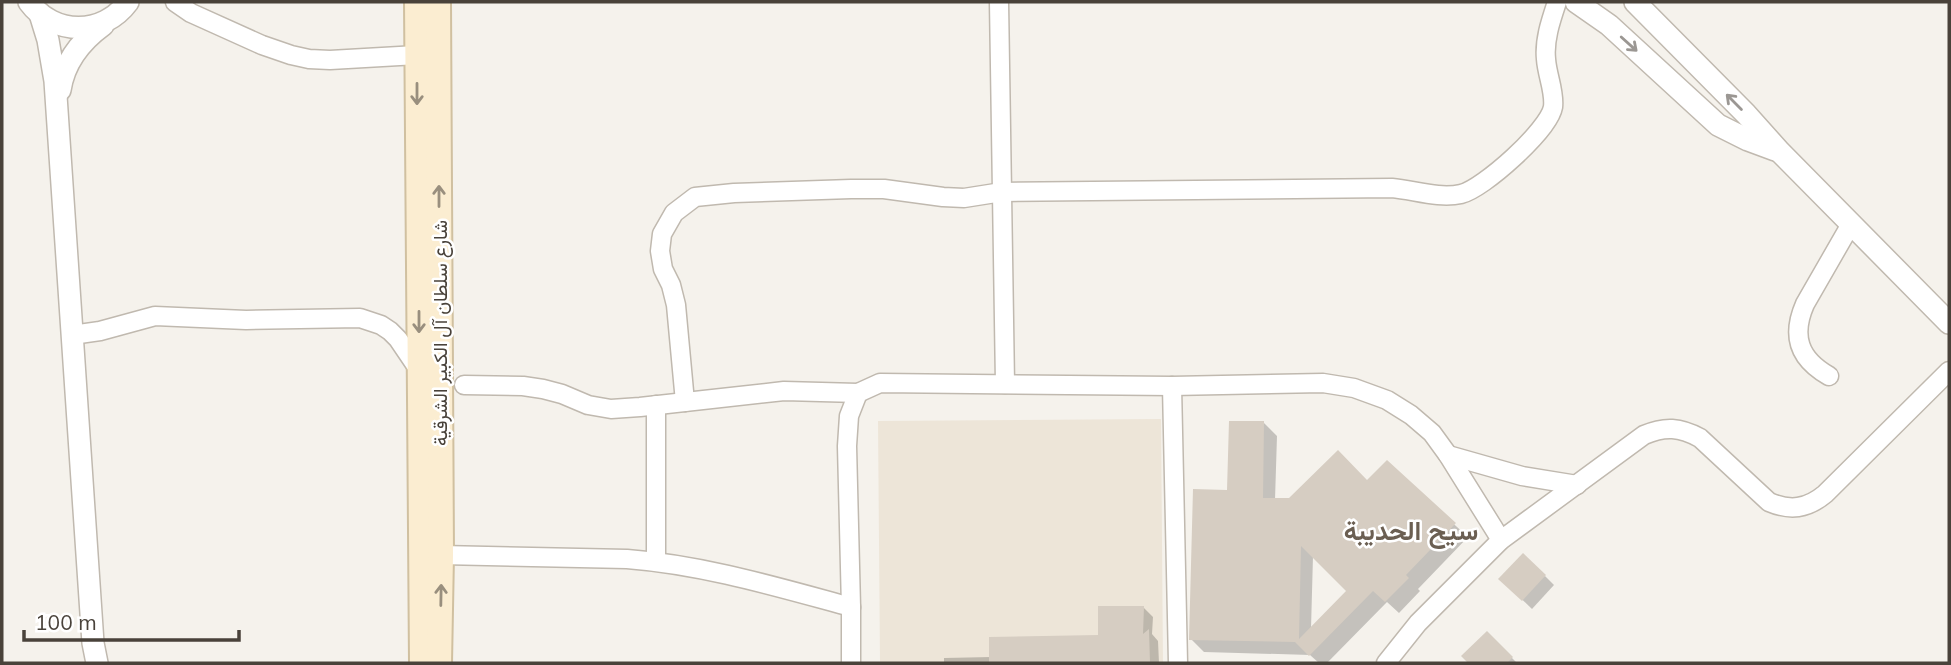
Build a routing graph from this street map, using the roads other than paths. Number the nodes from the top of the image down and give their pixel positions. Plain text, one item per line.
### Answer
1 (128, 2) edge
2 (175, 2) edge
3 (417, 2) edge
4 (438, 2) edge
5 (999, 2) edge
6 (1557, 2) edge
7 (1576, 2) edge
8 (1636, 2) edge
9 (34, 8) edge
10 (105, 23) junction
11 (417, 55) junction
12 (57, 112) junction
13 (1780, 152) junction
14 (1002, 192) junction
15 (1851, 224) junction
16 (1948, 323) edge
17 (72, 335) junction
18 (1948, 369) edge
19 (419, 370) junction
20 (1829, 376) dead end
21 (1005, 384) junction
22 (464, 385) dead end
23 (1172, 386) junction
24 (858, 393) junction
25 (685, 401) junction
26 (656, 405) junction
27 (1448, 456) junction
28 (1577, 485) junction
29 (1501, 540) junction
30 (442, 555) junction
31 (656, 561) junction
32 (851, 607) junction
33 (97, 663) edge
34 (422, 663) edge
35 (439, 663) edge
36 (851, 663) edge
37 (1178, 663) edge
38 (1387, 663) edge

1 - 10 street
2 - 11 street
3 - 11 main road, شارع سلطان آل الكبير الشرقية
30 -> 4 main road, شارع سلطان آل الكبير الشرقية
5 - 14 street
6 - 14 street
7 -> 13 street
13 -> 8 street
9 - 10 street
9 - 12 street
10 - 12 street
11 -> 19 main road, شارع سلطان آل الكبير الشرقية
12 - 17 street
13 - 15 street
14 - 21 street
14 - 25 street
15 - 16 street
15 - 20 street
17 - 19 street
17 - 33 street
18 - 28 street
19 - 34 main road, شارع سلطان آل الكبير الشرقية
21 - 23 street
21 - 24 street
22 - 26 street
23 - 27 street
23 - 37 street
24 - 25 street
24 - 32 street
25 - 26 street
26 - 31 street
27 - 28 street
27 - 29 street
28 - 29 street
29 - 38 street
30 - 31 street
35 -> 30 main road, شارع سلطان آل الكبير الشرقية
31 - 32 street
32 - 36 street

